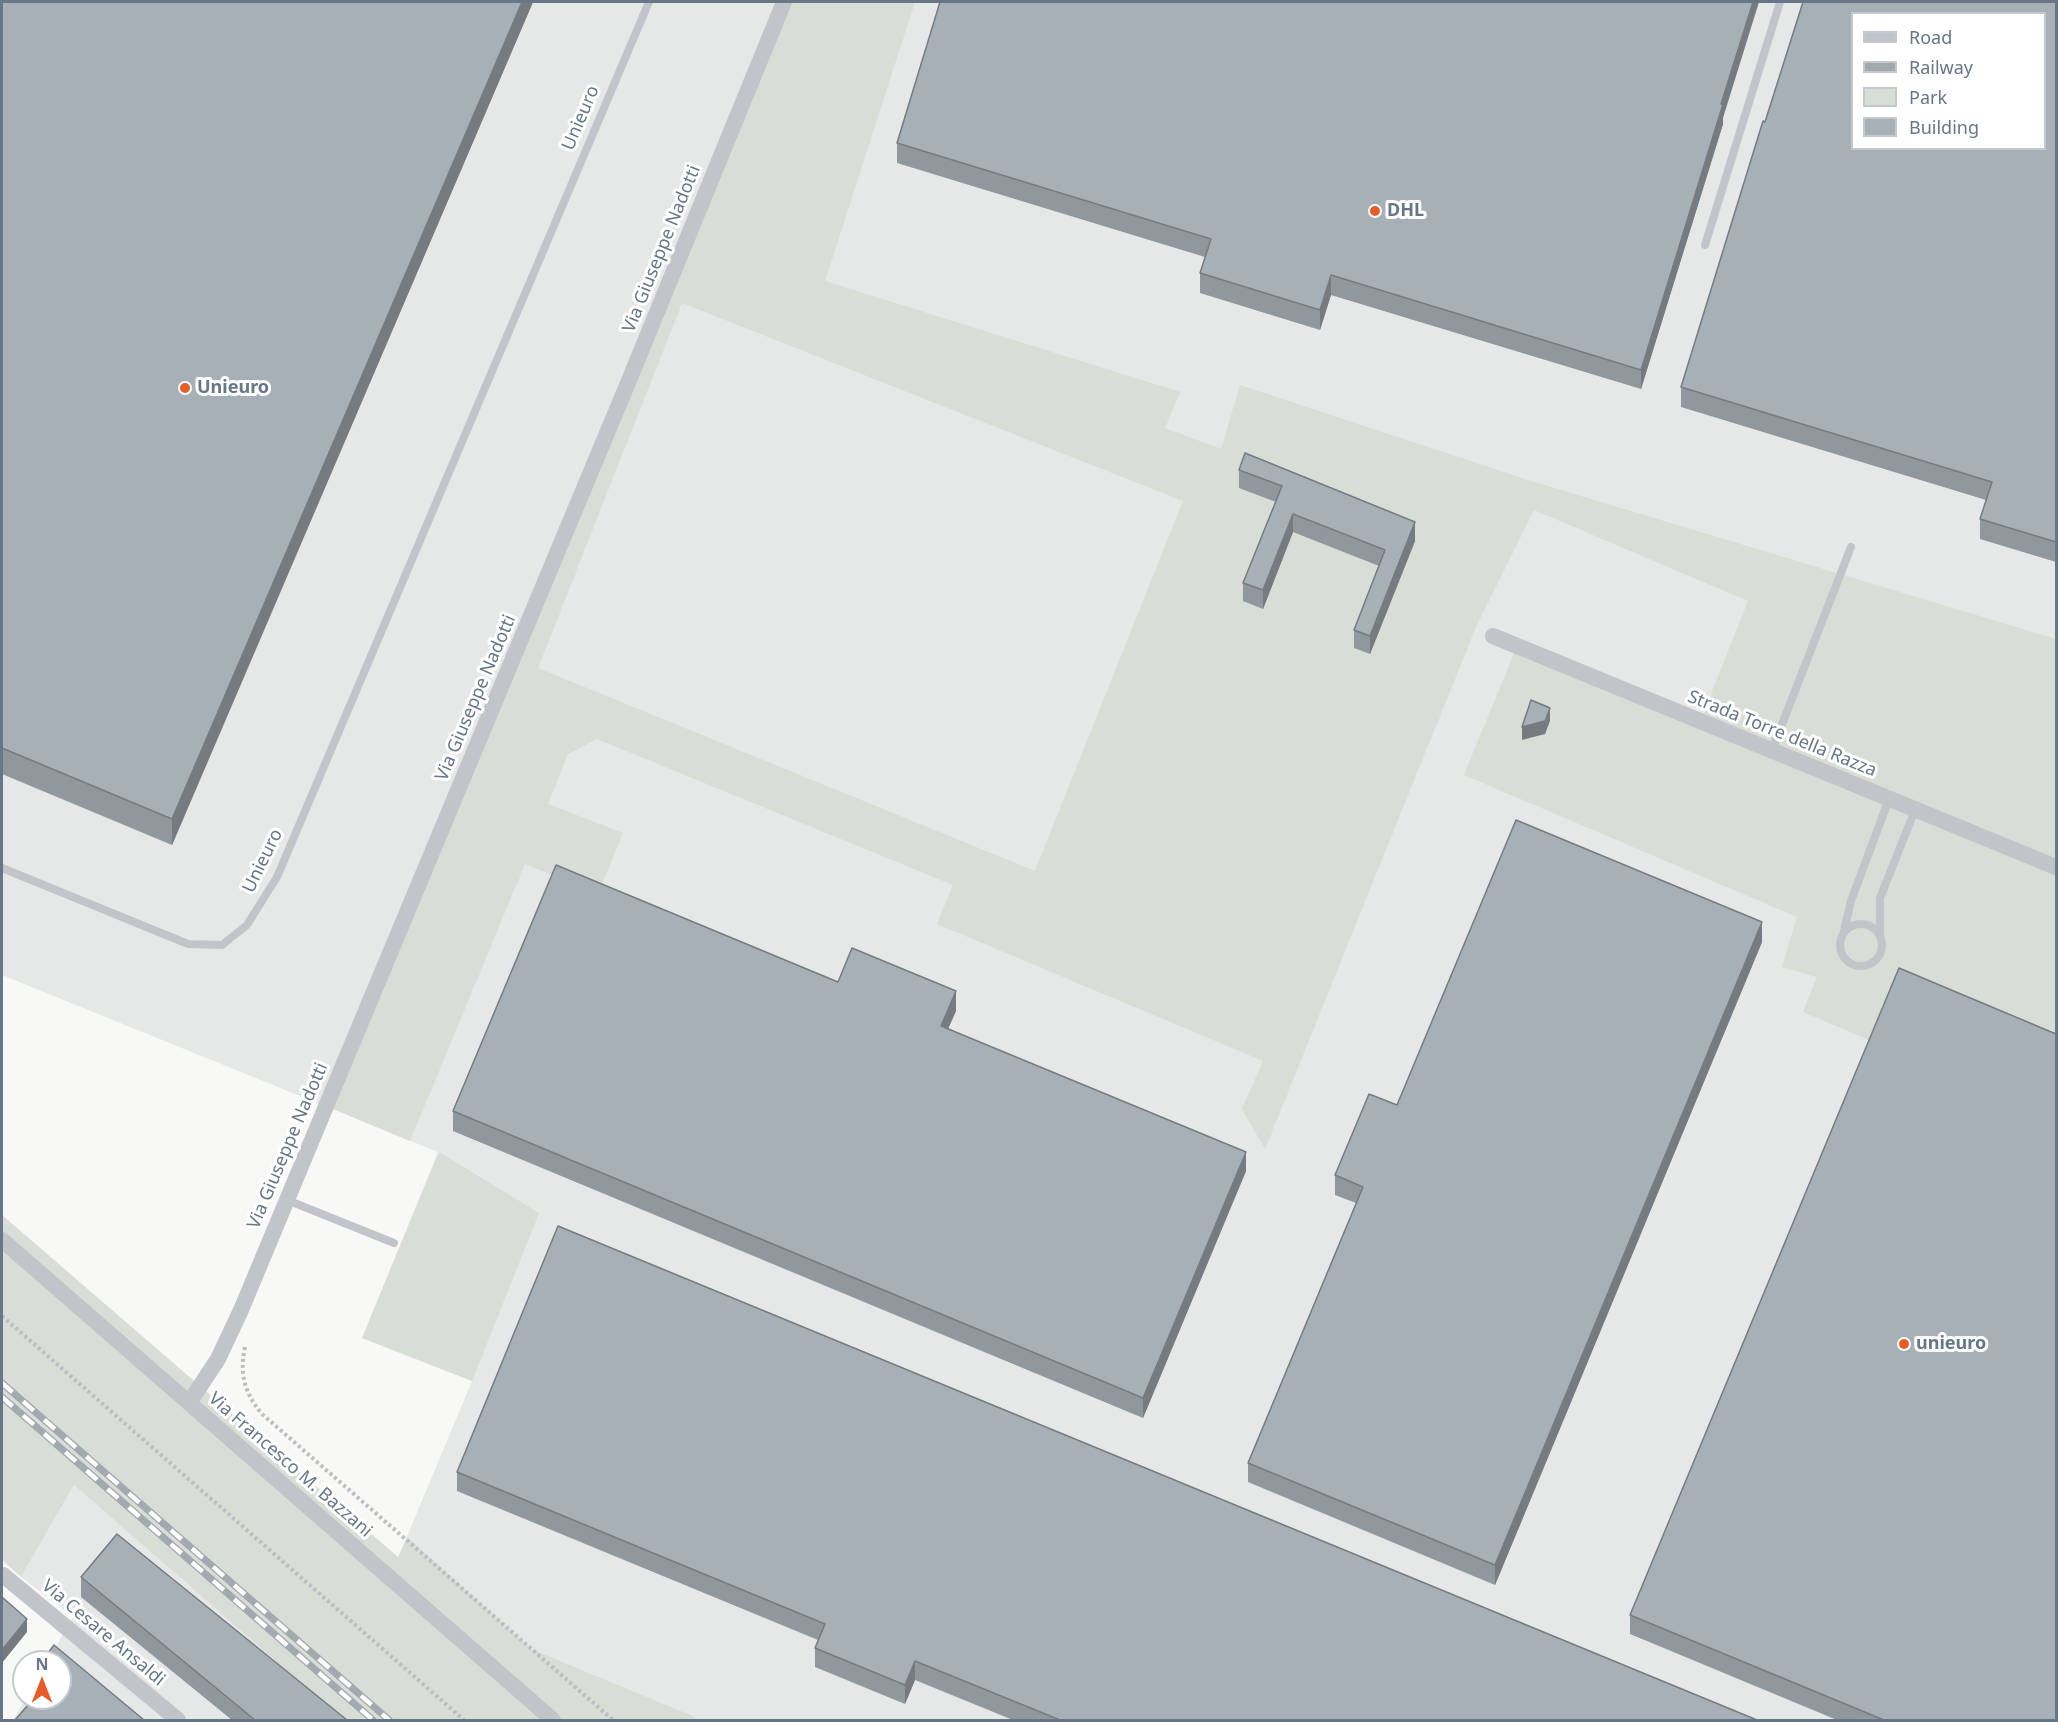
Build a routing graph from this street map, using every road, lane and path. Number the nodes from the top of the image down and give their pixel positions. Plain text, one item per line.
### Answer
1 (649, 2) edge
2 (784, 2) edge
3 (1780, 2) edge
4 (1705, 245) dead end
5 (1851, 548) dead end
6 (1493, 636) dead end
7 (1772, 750) junction
8 (1889, 799) junction
9 (1915, 810) junction
10 (2056, 867) edge
11 (2, 868) edge
12 (1844, 931) junction
13 (1880, 936) junction
14 (287, 1200) junction
15 (2, 1239) edge
16 (394, 1243) dead end
17 (2, 1316) edge
18 (246, 1347) dead end
19 (189, 1402) junction
20 (2, 1576) edge
21 (178, 1720) edge
22 (464, 1720) edge
23 (553, 1720) edge
24 (613, 1720) edge

1 - 11 lane, Unieuro
2 - 14 street, Via Giuseppe Nadotti
3 - 4 lane
5 - 7 lane
6 - 7 street, Strada Torre della Razza
7 - 8 street, Strada Torre della Razza
8 - 9 street, Strada Torre della Razza
8 - 12 lane
9 - 10 street, Strada Torre della Razza
9 - 13 lane
12 - 13 lane
12 - 13 lane
14 - 16 lane
14 - 19 street, Via Giuseppe Nadotti
15 - 19 street, Via Francesco M. Bazzani
17 - 22 path
18 - 24 path
19 - 23 street, Via Francesco M. Bazzani
20 - 21 street, Via Cesare Ansaldi

